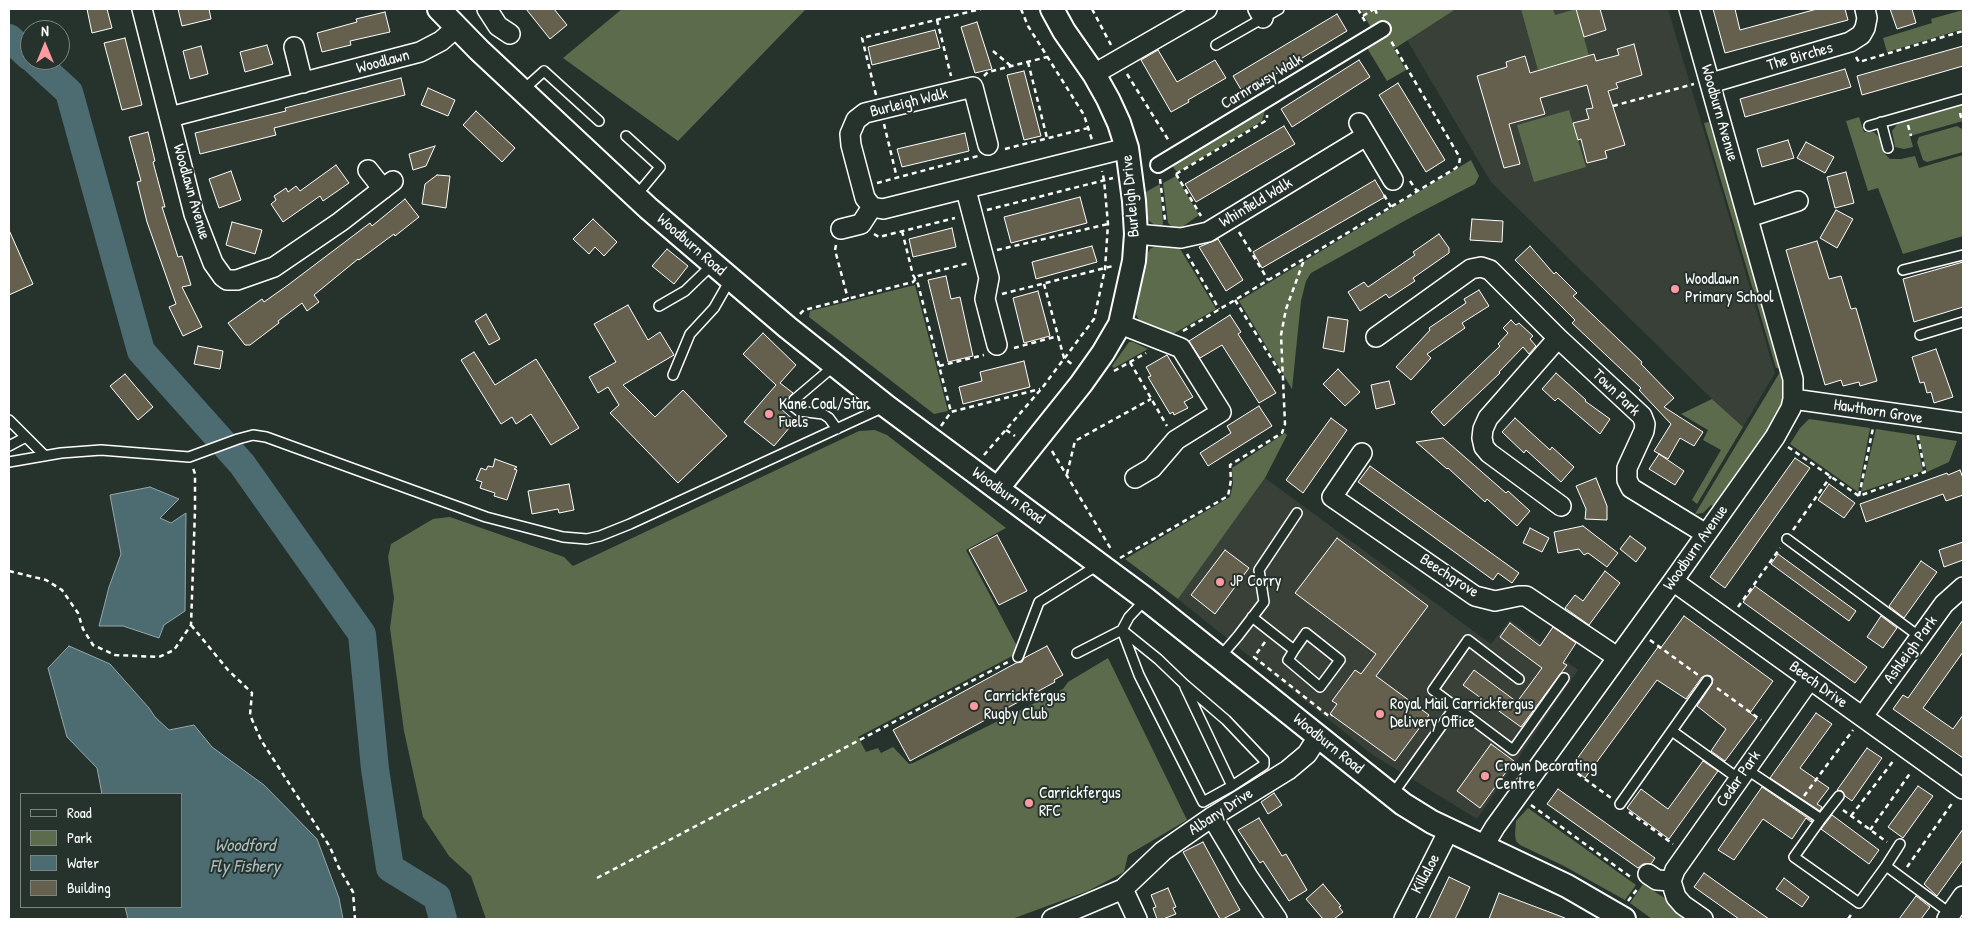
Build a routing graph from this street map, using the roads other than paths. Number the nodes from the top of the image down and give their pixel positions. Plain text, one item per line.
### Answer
1 (142, 9) edge
2 (439, 9) edge
3 (487, 9) edge
4 (1052, 9) edge
5 (1207, 9) edge
6 (1689, 9) edge
7 (1866, 9) edge
8 (1267, 12) edge
9 (456, 28) junction
10 (1383, 29) dead end
11 (510, 34) dead end
12 (1216, 45) dead end
13 (294, 47) dead end
14 (1094, 74) junction
15 (1711, 81) junction
16 (303, 83) junction
17 (522, 90) junction
18 (1963, 99) edge
19 (170, 117) junction
20 (600, 121) dead end
21 (1881, 122) junction
22 (1869, 126) dead end
23 (626, 136) dead end
24 (1127, 148) junction
25 (1888, 148) dead end
26 (989, 150) road end
27 (1167, 159) road end
28 (368, 170) dead end
29 (1392, 180) dead end
30 (966, 190) junction
31 (636, 196) junction
32 (1798, 201) dead end
33 (872, 206) junction
34 (1749, 217) junction
35 (841, 229) road end
36 (1136, 234) junction
37 (1963, 255) edge
38 (713, 264) junction
39 (1903, 270) dead end
40 (730, 280) junction
41 (659, 306) dead end
42 (1963, 322) edge
43 (1120, 324) junction
44 (1920, 335) dead end
45 (1376, 337) dead end
46 (1558, 338) junction
47 (997, 345) dead end
48 (834, 366) junction
49 (673, 375) dead end
50 (1793, 399) junction
51 (886, 406) junction
52 (9, 420) edge
53 (1963, 424) edge
54 (837, 429) junction
55 (26, 437) junction
56 (9, 446) edge
57 (1362, 453) dead end
58 (45, 456) junction
59 (9, 462) edge
60 (1135, 478) dead end
61 (998, 488) junction
62 (1561, 506) dead end
63 (1297, 513) dead end
64 (1706, 534) junction
65 (1786, 539) dead end
66 (1109, 559) junction
67 (1673, 581) junction
68 (1963, 587) edge
69 (1146, 599) junction
70 (1252, 617) junction
71 (1122, 630) junction
72 (1920, 637) junction
73 (1294, 650) junction
74 (1077, 653) dead end
75 (1018, 657) road end
76 (1220, 657) junction
77 (1617, 657) junction
78 (1564, 678) dead end
79 (1810, 679) junction
80 (1519, 680) dead end
81 (1708, 681) dead end
82 (1184, 684) junction
83 (1456, 707) junction
84 (1863, 716) junction
85 (1672, 731) junction
86 (1318, 737) junction
87 (1743, 774) junction
88 (1232, 786) junction
89 (1963, 788) edge
90 (1392, 795) junction
91 (1836, 799) road end
92 (1620, 804) dead end
93 (1212, 817) junction
94 (1821, 819) junction
95 (1449, 830) junction
96 (1483, 847) junction
97 (1898, 847) road end
98 (1886, 866) junction
99 (1641, 876) road end
100 (1671, 881) junction
101 (1123, 889) junction
102 (1963, 896) edge
103 (1949, 917) edge
104 (1052, 919) edge
105 (1137, 919) edge
106 (1277, 919) edge
107 (1404, 919) edge
108 (1624, 919) edge
109 (1703, 919) edge

1 - 19 street, Woodlawn Avenue
2 - 9 street, Woodburn Road
3 - 11 street
4 - 14 street, Burleigh Drive
5 - 14 street
6 - 15 street, Woodburn Avenue
7 - 15 street, The Birches
8 - 12 lane
9 - 16 street, Woodlawn
9 - 17 street, Woodburn Road
10 - 27 street, Carnrawsy Walk
13 - 16 street
14 - 24 street, Burleigh Drive
15 - 34 street, Woodburn Avenue
16 - 19 street, Woodlawn
17 - 20 lane
17 - 31 street, Woodburn Road
18 - 21 lane
19 - 28 street, Woodlawn Avenue
21 - 22 lane
21 - 25 lane
23 - 31 lane
24 - 30 street
24 - 36 street, Burleigh Drive
26 - 33 street, Burleigh Walk
29 - 36 street, Whinfield Walk
30 - 33 street
30 - 47 street
31 - 38 street, Woodburn Road
32 - 34 street
33 - 35 street
34 - 50 street, Woodburn Avenue
36 - 43 street, Burleigh Drive
37 - 39 lane
38 - 40 street, Woodburn Road
38 - 41 lane
40 - 48 street, Woodburn Road
40 - 49 lane
42 - 44 lane
43 - 60 street
43 - 61 street, Burleigh Drive
45 - 46 street, Town Park
46 - 62 street
46 - 64 street, Town Park
48 - 51 street, Woodburn Road
48 - 54 lane
50 - 53 street, Hawthorn Grove
50 - 64 street, Woodburn Avenue
51 - 54 lane
51 - 61 street, Woodburn Road
52 - 55 lane
54 - 58 lane
55 - 56 lane
55 - 58 lane
57 - 77 street, Beechgrove
58 - 59 lane
61 - 66 street, Woodburn Road
63 - 70 lane
64 - 67 street, Woodburn Avenue
65 - 72 lane
66 - 69 street, Woodburn Road
66 - 75 lane
67 - 77 street, Woodburn Avenue
67 - 79 street, Beech Drive
68 - 72 street, Ashleigh Park
69 - 71 lane
69 - 76 street, Woodburn Road
70 - 73 lane
70 - 76 lane
71 - 74 lane
71 - 82 lane
71 - 88 lane
72 - 84 street, Ashleigh Park
73 - 73 lane
76 - 86 street, Woodburn Road
77 - 96 street, Woodburn Avenue
78 - 83 lane
79 - 84 street, Beech Drive
79 - 87 street, Cedar Park
80 - 83 lane
81 - 85 lane
82 - 88 lane
82 - 88 lane
83 - 90 lane
84 - 89 street, Beech Drive
85 - 87 lane
85 - 92 lane
86 - 90 street, Woodburn Road
86 - 93 street, Albany Drive
87 - 94 lane
87 - 100 street, Cedar Park
90 - 95 street, Woodburn Road
91 - 94 lane
93 - 101 street, Albany Drive
93 - 106 street
94 - 98 lane
95 - 96 street, Woodburn Road
95 - 107 street, Killaloe
96 - 108 street, Woodburn Road
97 - 98 lane
98 - 103 lane
99 - 100 street
100 - 109 street
101 - 104 street, Albany Drive
101 - 105 street
102 - 103 street

